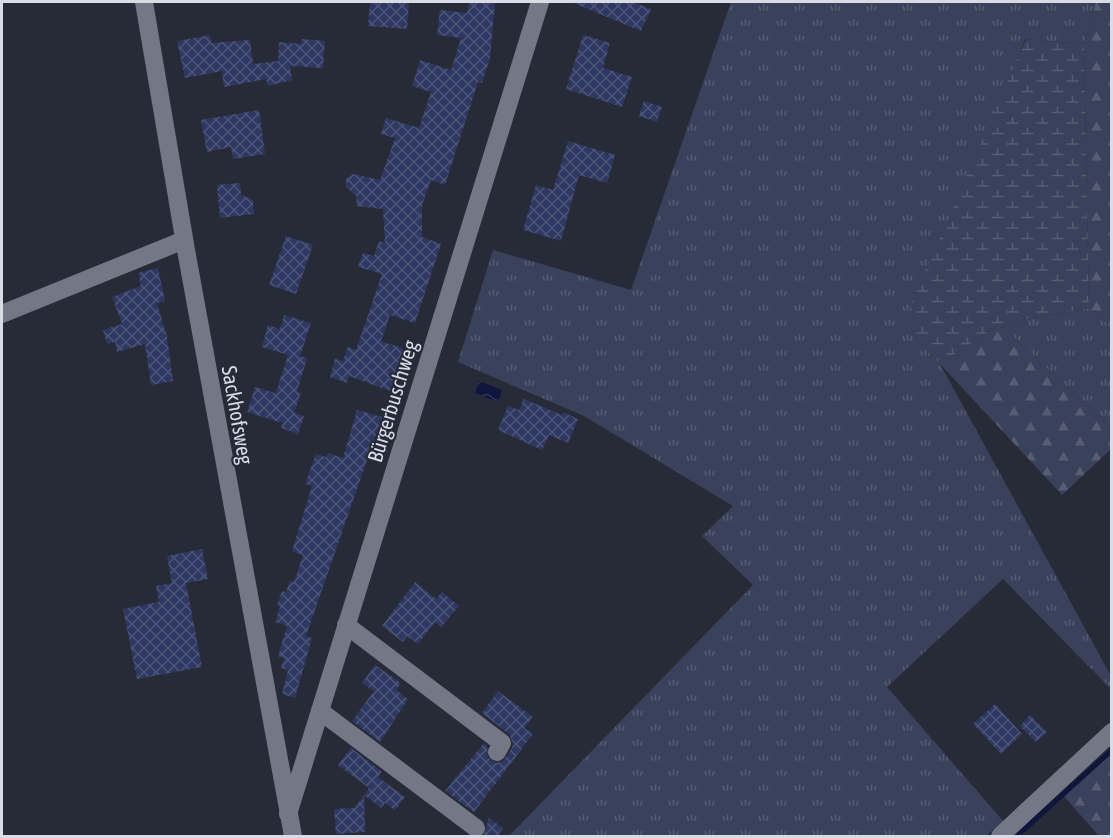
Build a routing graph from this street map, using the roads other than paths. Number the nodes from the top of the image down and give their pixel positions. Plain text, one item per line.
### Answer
1 (144, 2) edge
2 (540, 2) edge
3 (184, 240) junction
4 (2, 314) edge
5 (348, 621) junction
6 (320, 711) junction
7 (508, 732) dead end
8 (1112, 732) edge
9 (497, 752) dead end
10 (288, 814) junction
11 (476, 828) dead end
12 (293, 837) edge
13 (1000, 837) edge

1 - 3 street, Sackhofsweg
2 - 5 street, Bürgerbuschweg
3 - 4 street
3 - 10 street, Sackhofsweg
5 - 6 street, Bürgerbuschweg
5 - 7 street
5 - 9 street
6 - 10 street, Bürgerbuschweg
6 - 11 street
8 - 13 street
10 - 12 street, Sackhofsweg

